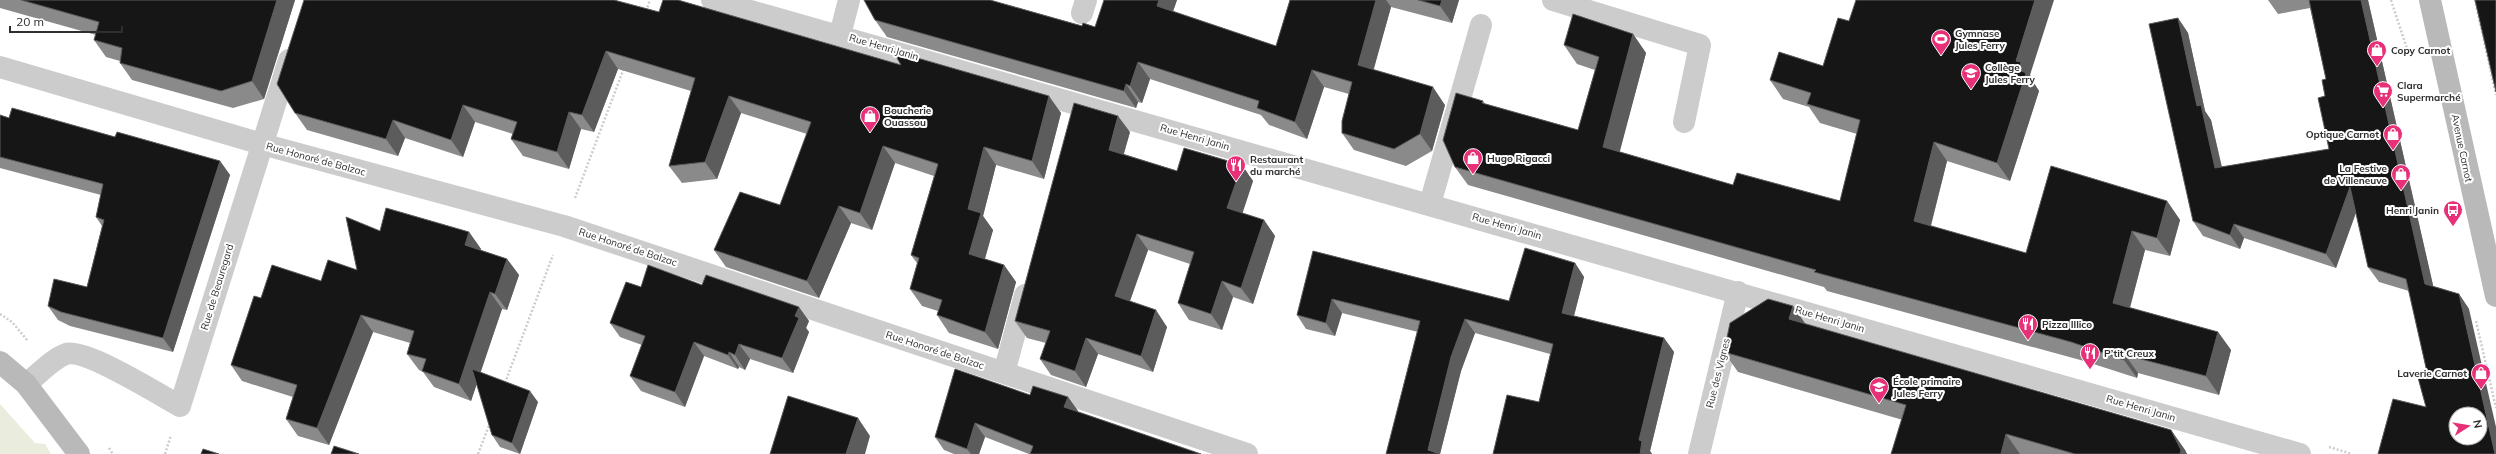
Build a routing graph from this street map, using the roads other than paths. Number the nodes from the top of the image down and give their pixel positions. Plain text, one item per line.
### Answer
1 (712, 0) edge
2 (849, 0) edge
3 (1553, 0) edge
4 (2430, 0) edge
5 (1481, 25) dead end
6 (840, 35) junction
7 (296, 38) edge
8 (0, 67) edge
9 (1078, 103) junction
10 (1684, 122) dead end
11 (1071, 126) edge
12 (262, 144) junction
13 (1430, 204) junction
14 (1031, 272) edge
15 (1738, 292) junction
16 (2496, 296) edge
17 (0, 362) edge
18 (1004, 373) junction
19 (26, 384) junction
20 (79, 454) edge
21 (1247, 454) edge
22 (1699, 454) edge
23 (2300, 454) edge

1 - 6 street, Rue Henri Janin
2 - 6 street
3 - 10 street
4 - 16 street, Avenue Carnot
5 - 13 street
6 - 9 street, Rue Henri Janin
7 - 12 street, Rue de Beauregard
8 - 12 street, Rue Honoré de Balzac
9 - 11 street
9 - 13 street, Rue Henri Janin
12 - 18 street, Rue Honoré de Balzac
12 - 19 street, Rue de Beauregard
13 - 15 street, Rue Henri Janin
14 - 18 street
15 - 22 street, Rue des Vignes
15 - 23 street, Rue Henri Janin
17 - 19 street
18 - 21 street, Rue Honoré de Balzac
19 - 20 street

